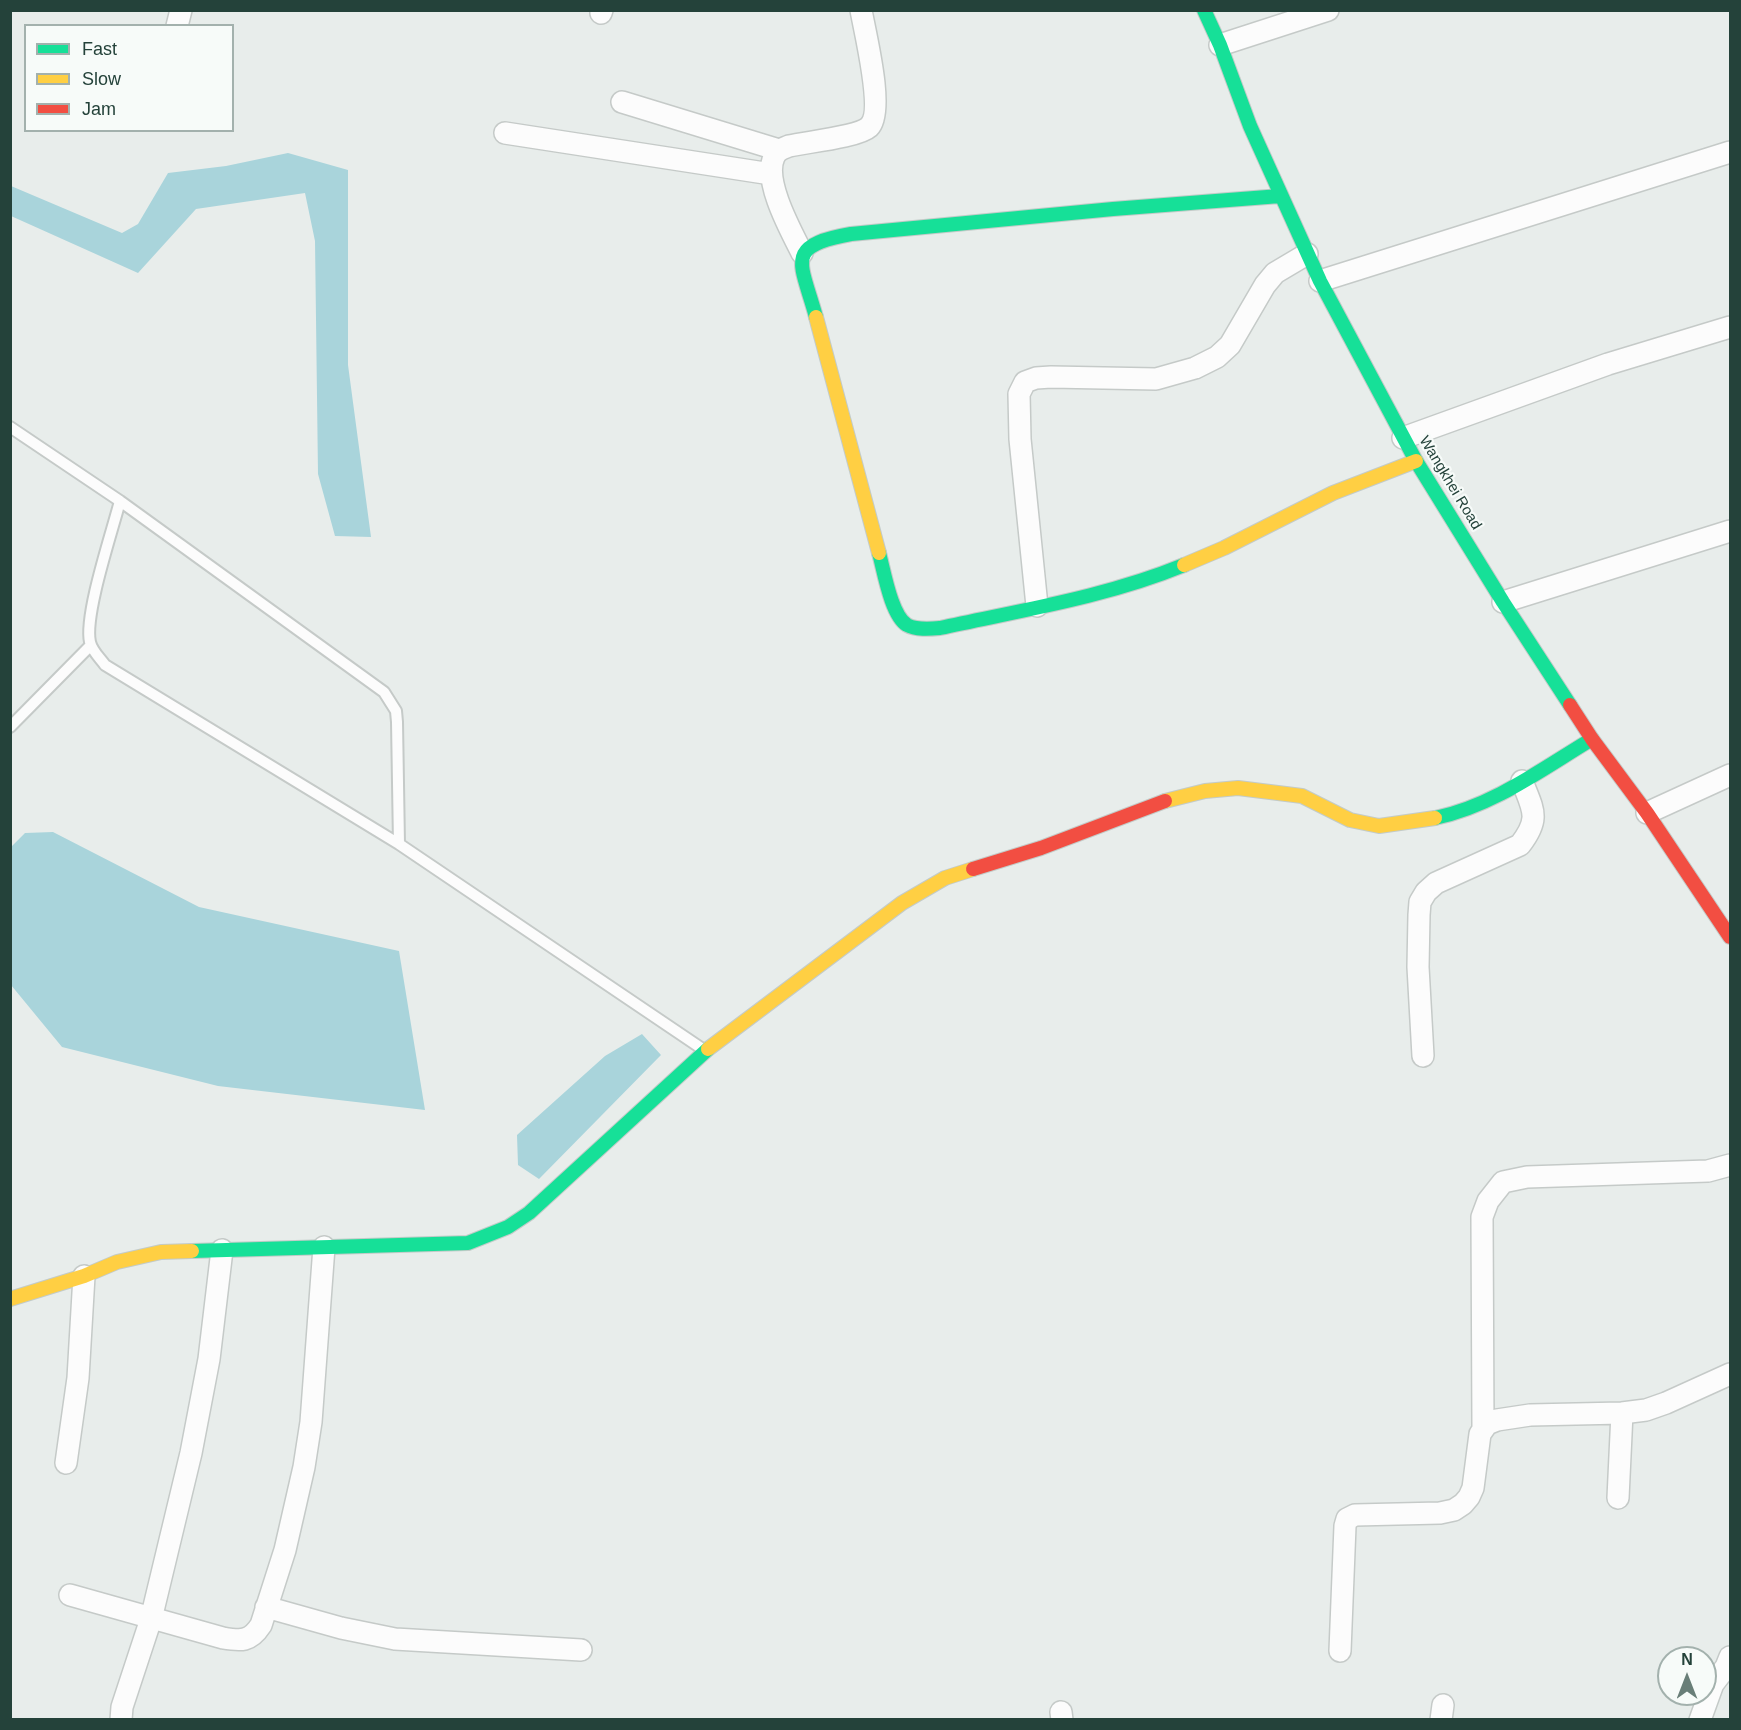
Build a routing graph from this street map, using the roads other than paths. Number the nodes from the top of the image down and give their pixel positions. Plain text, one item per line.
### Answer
1 (861, 10) edge
2 (1204, 10) edge
3 (1328, 10) edge
4 (1221, 45) junction
5 (622, 102) dead end
6 (505, 133) dead end
7 (779, 150) junction
8 (1731, 152) edge
9 (771, 174) junction
10 (1280, 196) junction
11 (802, 254) junction
12 (1307, 254) junction
13 (1320, 281) junction
14 (1731, 327) edge
15 (10, 427) edge
16 (1403, 438) junction
17 (1416, 461) junction
18 (120, 501) junction
19 (1731, 531) edge
20 (1503, 602) junction
21 (1037, 606) junction
22 (91, 645) junction
23 (10, 727) edge
24 (1592, 739) junction
25 (1731, 775) edge
26 (1522, 781) junction
27 (1647, 813) junction
28 (399, 843) junction
29 (1731, 937) edge
30 (705, 1051) junction
31 (1423, 1056) dead end
32 (1731, 1165) edge
33 (324, 1247) junction
34 (222, 1250) junction
35 (84, 1276) junction
36 (10, 1299) edge
37 (1731, 1374) edge
38 (1622, 1413) junction
39 (1483, 1428) junction
40 (66, 1463) dead end
41 (1618, 1498) dead end
42 (70, 1595) dead end
43 (267, 1607) junction
44 (151, 1619) junction
45 (581, 1650) dead end
46 (1340, 1651) dead end
47 (1731, 1657) edge
48 (121, 1719) edge
49 (1700, 1719) edge

1 - 7 street
2 - 4 street, Wangkhei Road
3 - 4 street
4 - 10 street, Wangkhei Road
5 - 7 street
6 - 9 street
7 - 9 street
8 - 13 street
9 - 11 street
10 - 11 street
10 - 12 street, Wangkhei Road
11 - 21 street
12 - 13 street, Wangkhei Road
12 - 21 street
13 - 16 street, Wangkhei Road
14 - 16 street
15 - 18 lane
16 - 17 street, Wangkhei Road
17 - 20 street, Wangkhei Road
17 - 21 street
18 - 22 lane
18 - 28 lane
19 - 20 street
20 - 24 street, Wangkhei Road
22 - 23 lane
22 - 28 lane
24 - 26 street
24 - 27 street, Wangkhei Road
25 - 27 street
26 - 30 street
26 - 31 street
27 - 29 street, Wangkhei Road
28 - 30 lane
30 - 33 street
32 - 39 street
33 - 34 street
33 - 43 street
34 - 35 street
34 - 44 street
35 - 36 street
35 - 40 street
37 - 38 street
38 - 39 street
38 - 41 street
39 - 46 street
42 - 44 street
43 - 44 street
43 - 45 street
44 - 48 street
47 - 49 street

